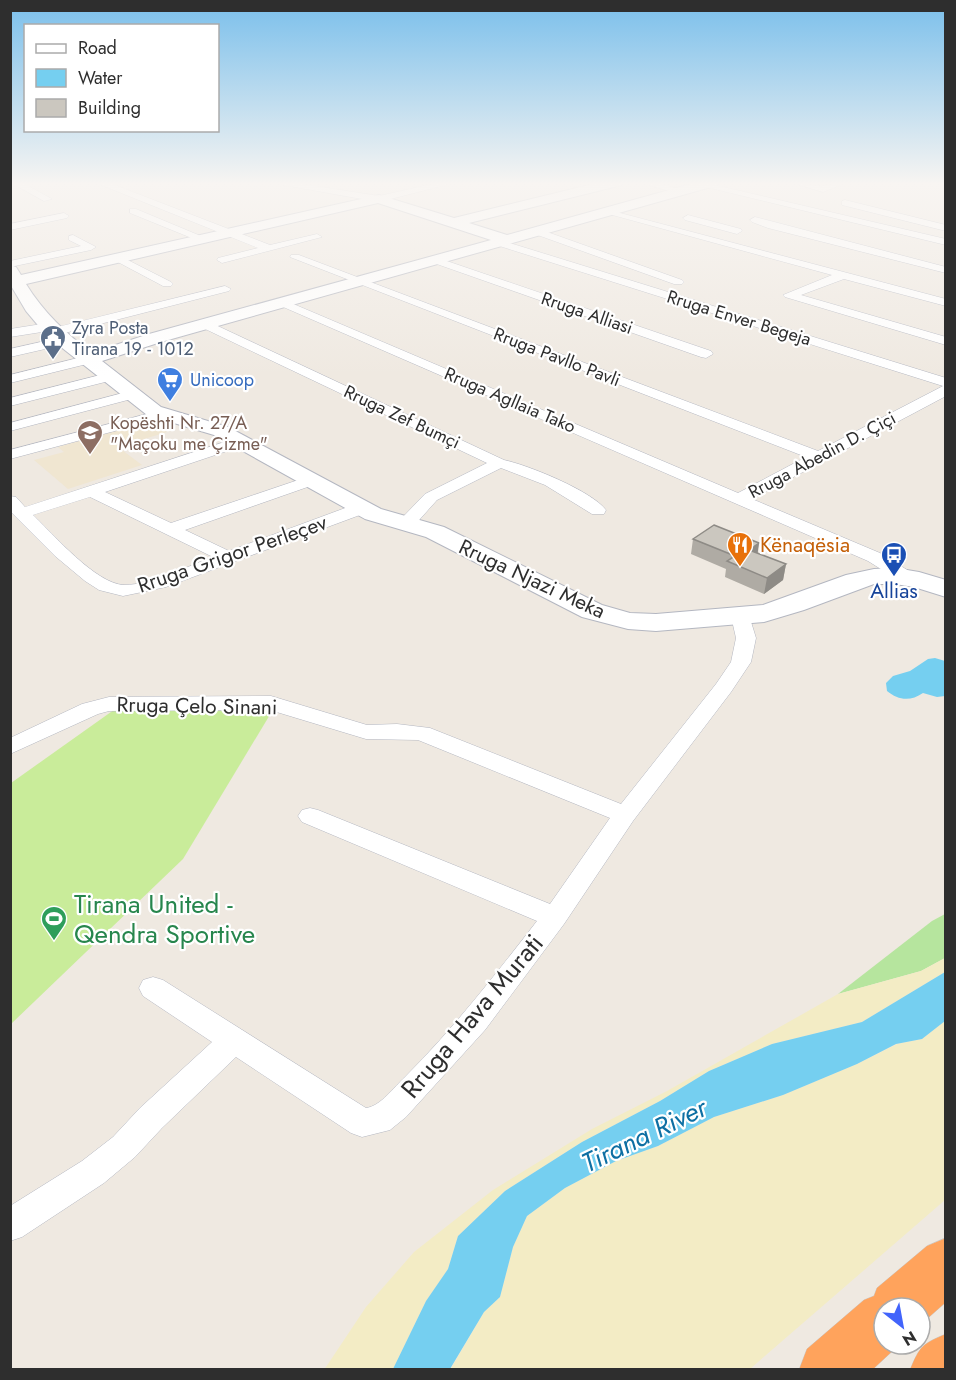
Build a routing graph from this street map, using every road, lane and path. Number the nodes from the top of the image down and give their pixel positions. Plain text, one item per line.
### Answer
1 (90, 246) edge
2 (170, 246) edge
3 (265, 246) edge
4 (276, 246) edge
5 (483, 246) edge
6 (519, 246) edge
7 (579, 246) edge
8 (738, 246) edge
9 (852, 246) edge
10 (269, 248) junction
11 (295, 257) dead end
12 (118, 258) junction
13 (222, 260) dead end
14 (435, 260) junction
15 (10, 264) edge
16 (945, 270) edge
17 (843, 275) junction
18 (359, 281) junction
19 (678, 282) dead end
20 (167, 284) dead end
21 (16, 286) edge
22 (225, 289) dead end
23 (280, 303) junction
24 (945, 303) edge
25 (205, 324) junction
26 (10, 333) edge
27 (55, 334) junction
28 (945, 341) edge
29 (10, 353) edge
30 (706, 354) dead end
31 (10, 359) edge
32 (86, 360) junction
33 (36, 373) junction
34 (108, 377) junction
35 (10, 379) edge
36 (945, 383) edge
37 (945, 390) edge
38 (134, 394) junction
39 (10, 402) edge
40 (162, 414) junction
41 (11, 427) edge
42 (243, 441) junction
43 (35, 448) junction
44 (10, 455) edge
45 (819, 457) junction
46 (499, 463) junction
47 (313, 480) junction
48 (93, 492) junction
49 (739, 499) junction
50 (17, 507) edge
51 (362, 508) junction
52 (598, 510) dead end
53 (406, 524) junction
54 (171, 529) junction
55 (229, 558) junction
56 (906, 577) junction
57 (945, 590) edge
58 (741, 616) junction
59 (10, 747) edge
60 (625, 815) junction
61 (310, 816) dead end
62 (555, 917) junction
63 (153, 988) dead end
64 (235, 1039) junction
65 (10, 1225) edge
66 (945, 1265) edge
67 (910, 1296) edge
68 (872, 1331) edge
69 (945, 1363) edge
70 (828, 1370) edge
71 (939, 1370) edge

1 - 15 street
2 - 12 street
3 - 10 street
4 - 10 street
5 - 14 street
6 - 36 street, Rruga Enver Begeja
7 - 19 street
8 - 17 street
9 - 16 street
10 - 13 street
11 - 18 street, Rruga Pavllo Pavli
12 - 20 street
12 - 21 street
14 - 18 street
14 - 30 street, Rruga Alliasi
17 - 24 street
17 - 28 street
18 - 23 street
18 - 45 street, Rruga Pavllo Pavli
21 - 27 street, Rruga Njazi Meka
22 - 27 street
23 - 25 street
23 - 49 street, Rruga Agllaia Tako
25 - 32 street
25 - 46 street, Rruga Zef Bumçi
26 - 27 street
27 - 29 street
27 - 32 street, Rruga Njazi Meka
31 - 33 street
32 - 33 street
32 - 34 street, Rruga Njazi Meka
33 - 35 street
34 - 38 street, Rruga Njazi Meka
34 - 39 street
37 - 45 street, Rruga Abedin D. Çiçi
38 - 40 street, Rruga Njazi Meka
38 - 41 street
40 - 42 street, Rruga Njazi Meka
40 - 43 street
41 - 43 street
42 - 47 street, Rruga Njazi Meka
42 - 48 street
43 - 44 street
45 - 49 street, Rruga Abedin D. Çiçi
46 - 52 street, Rruga Zef Bumçi
46 - 53 street
47 - 51 street, Rruga Njazi Meka
47 - 54 street
48 - 50 street, Rruga Grigor Perleçev
48 - 54 street
49 - 56 street, Rruga Abedin D. Çiçi
50 - 55 street, Rruga Grigor Perleçev
51 - 53 street, Rruga Njazi Meka
51 - 55 street, Rruga Grigor Perleçev
53 - 58 street, Rruga Njazi Meka
54 - 55 street
56 - 57 street, Rruga Abedin D. Çiçi
56 - 58 street, Rruga Njazi Meka
58 - 60 street, Rruga Hava Murati
59 - 60 street, Rruga Çelo Sinani
60 - 62 street, Rruga Hava Murati
61 - 62 street, Rruga Hava Murati
62 - 64 street, Rruga Hava Murati
63 - 64 street, Rruga Hava Murati
64 - 65 street
66 - 67 highway
68 - 70 highway
69 - 71 highway

